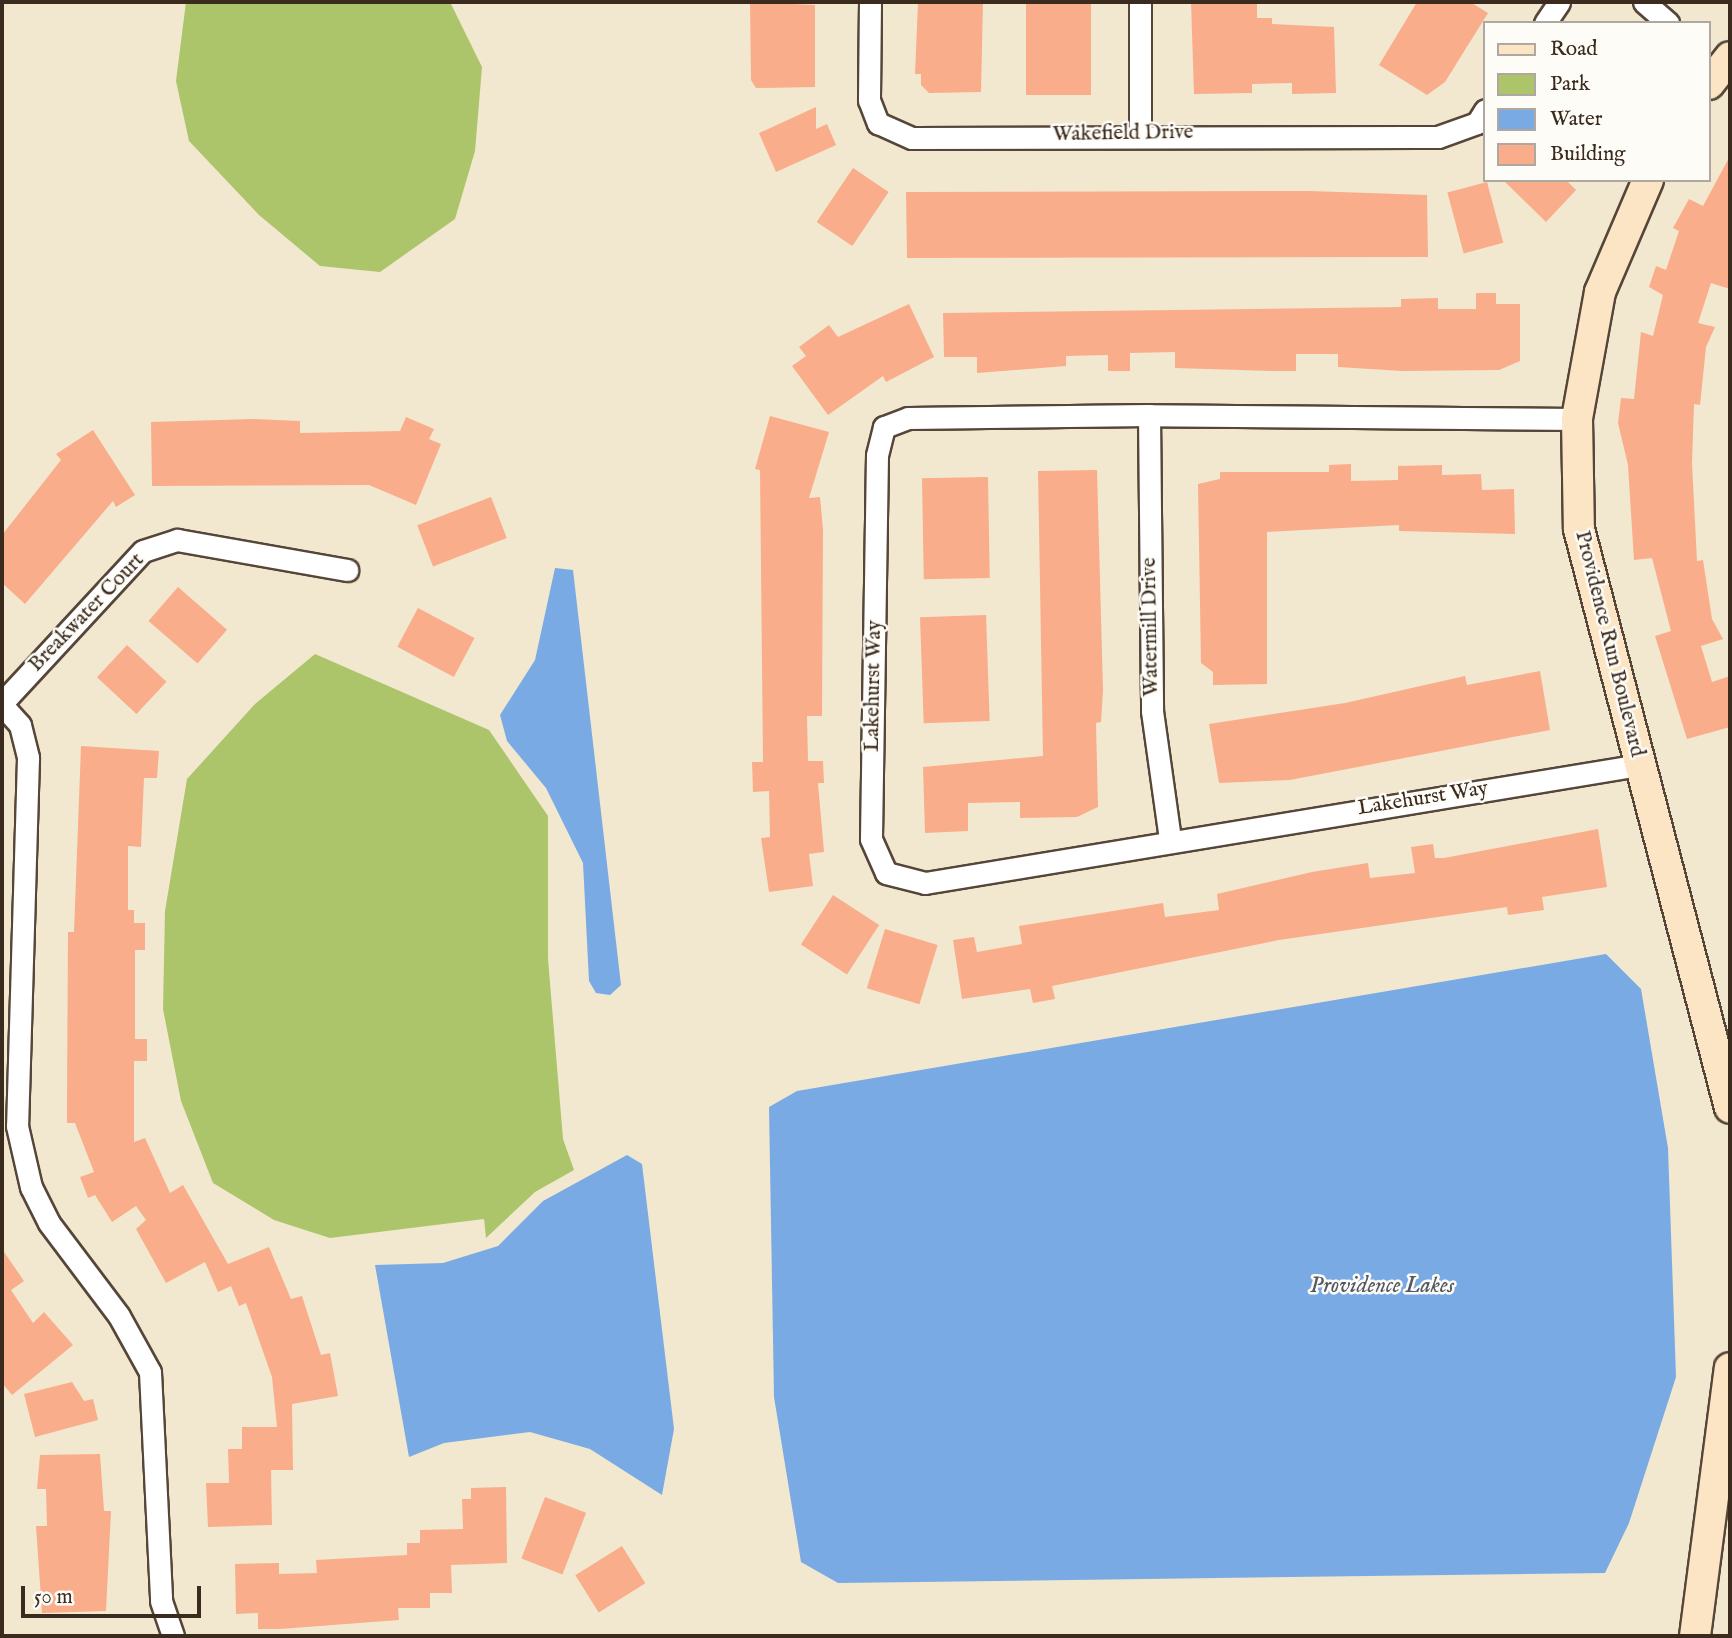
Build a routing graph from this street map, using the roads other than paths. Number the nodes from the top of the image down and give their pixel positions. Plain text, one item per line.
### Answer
1 (870, 2) edge
2 (1140, 2) edge
3 (1559, 2) edge
4 (1644, 2) edge
5 (1546, 21) edge
6 (1666, 21) edge
7 (1484, 112) edge
8 (1140, 133) junction
9 (1647, 182) edge
10 (1149, 415) junction
11 (1577, 419) junction
12 (347, 570) dead end
13 (2, 704) edge
14 (1639, 765) junction
15 (1170, 839) junction
16 (1730, 1108) edge
17 (1730, 1368) edge
18 (173, 1636) edge
19 (1695, 1636) edge

1 - 8 street, Wakefield Drive
2 - 8 street
3 - 5 street
4 - 6 street
7 - 8 street, Wakefield Drive
9 - 11 street, Providence Run Boulevard
10 - 11 street, Lakehurst Way
10 - 15 street, Watermill Drive
10 - 15 street, Lakehurst Way
11 - 14 street, Providence Run Boulevard
12 - 13 street, Breakwater Court
13 - 18 street
14 - 15 street, Lakehurst Way
14 - 16 street, Providence Run Boulevard
17 - 19 street

